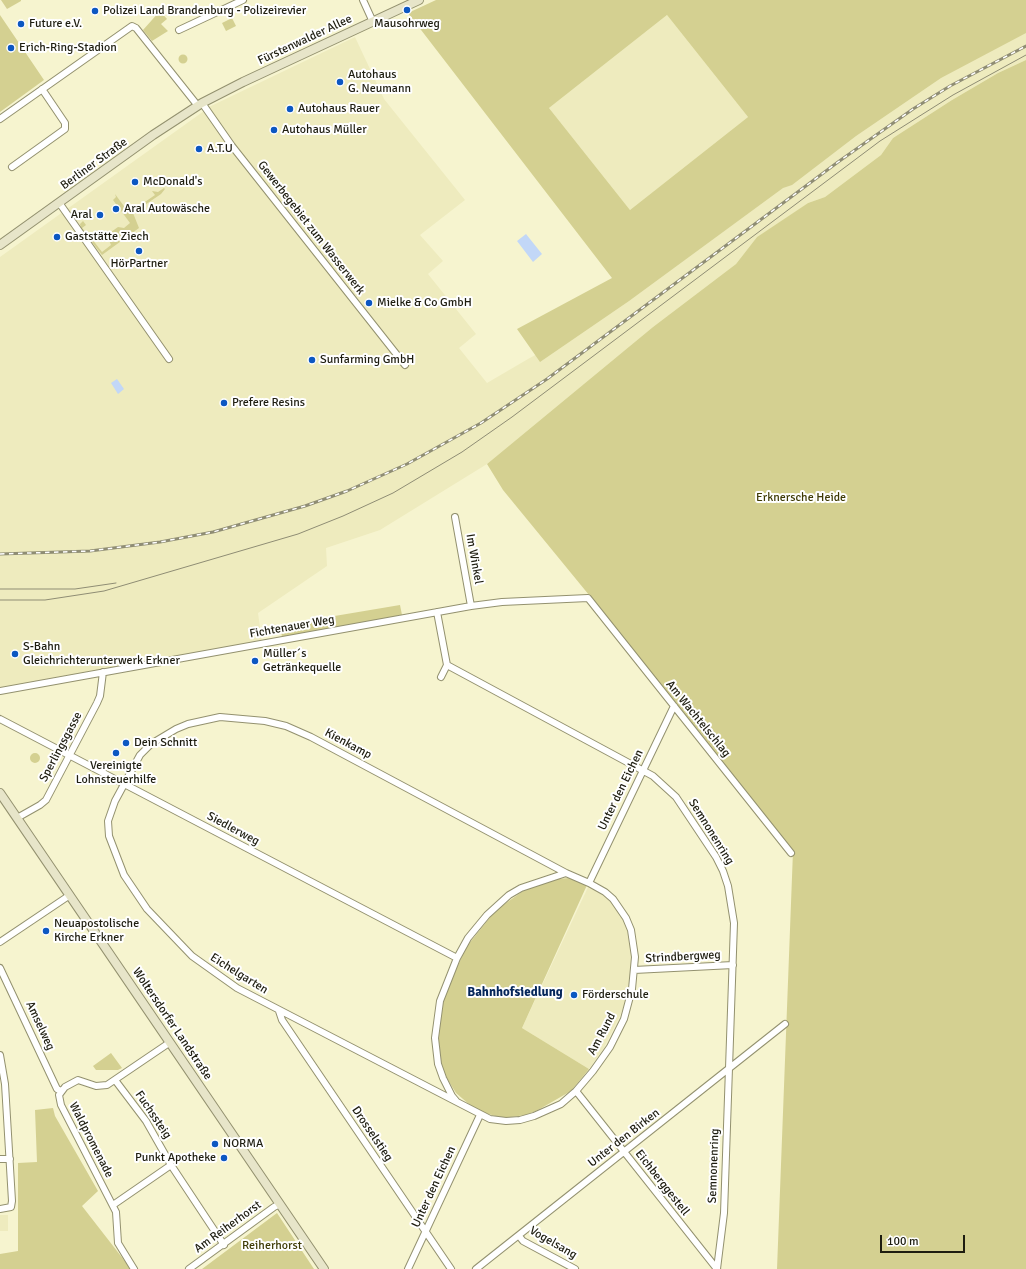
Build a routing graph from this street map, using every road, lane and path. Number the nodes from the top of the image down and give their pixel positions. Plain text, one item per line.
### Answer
1 (243, 0) edge
2 (363, 0) edge
3 (419, 0) edge
4 (373, 22) junction
5 (179, 30) dead end
6 (42, 89) junction
7 (200, 104) junction
8 (0, 119) edge
9 (12, 167) dead end
10 (60, 204) junction
11 (0, 245) edge
12 (169, 359) dead end
13 (405, 365) dead end
14 (455, 517) dead end
15 (588, 598) joint
16 (471, 606) junction
17 (437, 612) junction
18 (447, 665) junction
19 (103, 672) junction
20 (441, 677) dead end
21 (0, 690) edge
22 (674, 706) junction
23 (0, 719) edge
24 (69, 756) junction
25 (643, 769) junction
26 (124, 784) junction
27 (0, 793) edge
28 (17, 818) junction
29 (791, 853) dead end
30 (566, 873) junction
31 (589, 882) junction
32 (70, 895) junction
33 (0, 942) edge
34 (457, 958) junction
35 (732, 966) junction
36 (0, 968) edge
37 (634, 970) junction
38 (279, 1010) junction
39 (785, 1024) dead end
40 (169, 1043) junction
41 (0, 1055) edge
42 (729, 1069) junction
43 (115, 1080) junction
44 (576, 1090) junction
45 (61, 1091) junction
46 (457, 1102) junction
47 (3, 1108) edge
48 (480, 1115) junction
49 (624, 1152) junction
50 (0, 1159) edge
51 (10, 1159) junction
52 (171, 1165) junction
53 (280, 1204) junction
54 (112, 1205) junction
55 (0, 1209) edge
56 (425, 1232) junction
57 (519, 1236) junction
58 (224, 1244) junction
59 (134, 1269) edge
60 (189, 1269) edge
61 (324, 1269) edge
62 (408, 1269) edge
63 (451, 1269) edge
64 (476, 1269) edge
65 (575, 1269) edge
66 (717, 1269) edge

1 - 5 street
2 - 4 street
3 - 4 main road, Fürstenwalder Allee
4 - 7 main road, Fürstenwalder Allee
6 - 7 street, Gewerbegebiet zum Wasserwerk
6 - 8 street
6 - 9 street
7 - 10 main road, Berliner Straße
7 - 13 street, Gewerbegebiet zum Wasserwerk
10 - 11 main road, Berliner Straße
10 - 12 street
14 - 16 street, Im Winkel
15 - 16 street, Fichtenauer Weg
15 - 22 street, Am Wachtelschlag
16 - 17 street, Fichtenauer Weg
17 - 18 street
17 - 19 street, Fichtenauer Weg
18 - 20 street
18 - 25 street, Semnonenring
19 - 21 street, Fichtenauer Weg
19 - 24 street, Sperlingsgasse
22 - 25 street, Unter den Eichen
22 - 29 street, Am Wachtelschlag
23 - 24 street, Siedlerweg
24 - 26 street, Siedlerweg
24 - 28 street, Sperlingsgasse
25 - 31 street, Unter den Eichen
25 - 35 street, Semnonenring
26 - 30 street, Kienkamp
26 - 34 street, Siedlerweg
26 - 38 street, Eichelgarten
27 - 28 main road, Woltersdorfer Landstraße
28 - 32 main road, Woltersdorfer Landstraße
30 - 31 street, Am Rund
30 - 34 street
31 - 37 street, Am Rund
32 - 33 street
32 - 40 main road, Woltersdorfer Landstraße
34 - 46 street
35 - 37 street, Strindbergweg
35 - 42 street, Semnonenring
36 - 45 street, Amselweg
37 - 44 street, Am Rund
38 - 46 street, Eichelgarten
38 - 56 street, Drosselstieg
39 - 42 street, Unter den Birken
40 - 43 street, Waldpromenade
40 - 53 main road, Woltersdorfer Landstraße
41 - 47 street
42 - 49 street, Unter den Birken
42 - 66 street, Semnonenring
43 - 45 street, Waldpromenade
43 - 52 street, Fuchssteig
44 - 48 street, Am Rund
44 - 49 street, Eichberggestell
45 - 54 street, Waldpromenade
46 - 48 street, Am Rund
47 - 51 street
48 - 56 street, Unter den Eichen
49 - 57 street, Unter den Birken
49 - 66 street, Eichberggestell
50 - 51 street
51 - 55 street
52 - 54 street
52 - 58 street, Fuchssteig
53 - 58 street, Am Reiherhorst
53 - 61 main road, Woltersdorfer Landstraße
54 - 59 street, Waldpromenade
56 - 62 street, Unter den Eichen
56 - 63 street, Drosselstieg
57 - 64 street, Unter den Birken
57 - 65 street, Vogelsang
58 - 60 street, Am Reiherhorst

